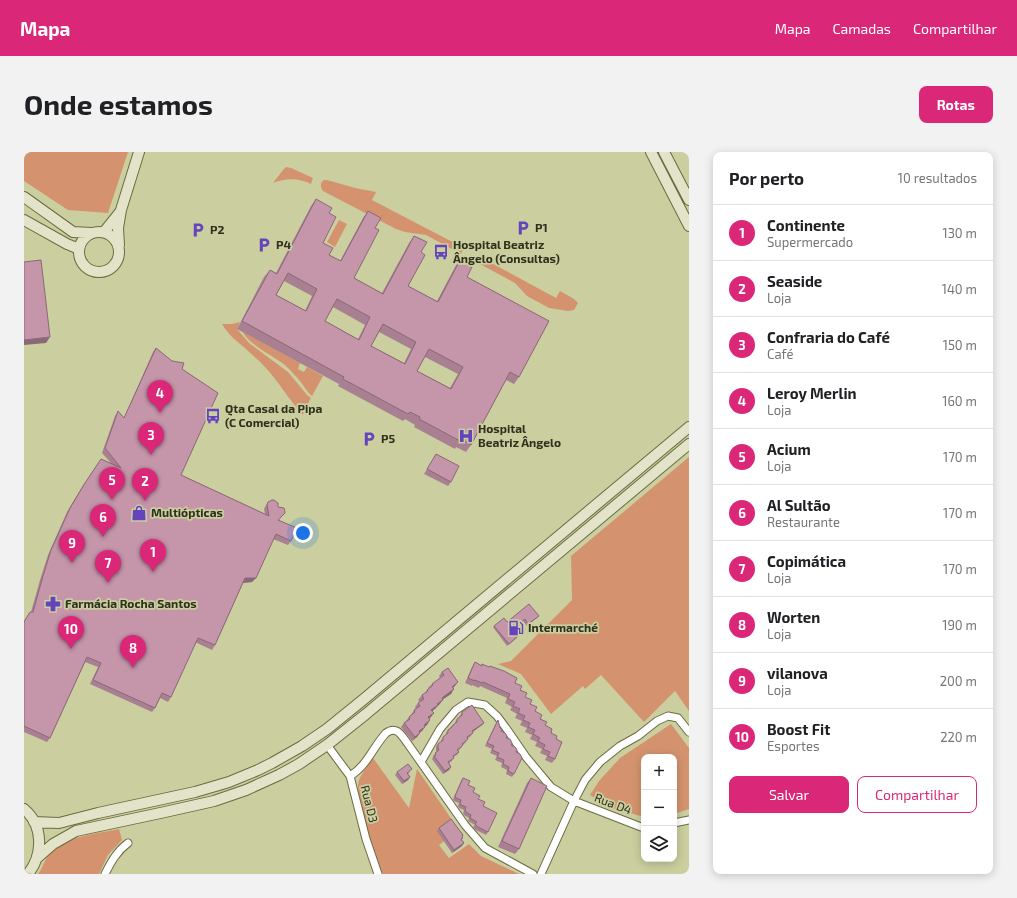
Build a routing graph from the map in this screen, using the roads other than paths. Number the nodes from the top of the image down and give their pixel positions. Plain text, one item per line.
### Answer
1 (139, 152) edge
2 (651, 152) edge
3 (664, 152) edge
4 (24, 198) edge
5 (689, 200) edge
6 (121, 210) junction
7 (24, 220) edge
8 (689, 226) edge
9 (104, 232) junction
10 (91, 233) junction
11 (119, 247) junction
12 (79, 249) junction
13 (689, 427) edge
14 (689, 444) edge
15 (689, 732) edge
16 (327, 745) junction
17 (421, 762) junction
18 (350, 776) junction
19 (574, 801) junction
20 (24, 809) edge
21 (689, 820) edge
22 (34, 822) junction
23 (677, 822) edge
24 (641, 827) edge
25 (128, 843) dead end
26 (37, 858) junction
27 (28, 874) edge
28 (105, 874) edge
29 (378, 874) edge
30 (533, 874) edge
31 (541, 874) edge

1 - 6 main road
2 - 8 main road
3 - 5 main road
4 - 10 main road
6 - 9 main road
6 - 11 main road
7 - 12 main road
9 - 10 main road
9 - 11 main road
10 - 12 main road
11 - 12 main road
13 - 22 main road
14 - 16 main road
15 - 19 street
16 - 18 street, Rua D3
16 - 26 main road
17 - 18 street
17 - 19 street, Rua D4
17 - 30 street
18 - 29 street, Rua D3
19 - 24 street, Rua D4
19 - 31 street
20 - 22 main road
21 - 23 street
22 - 26 main road
25 - 28 street
26 - 27 main road

